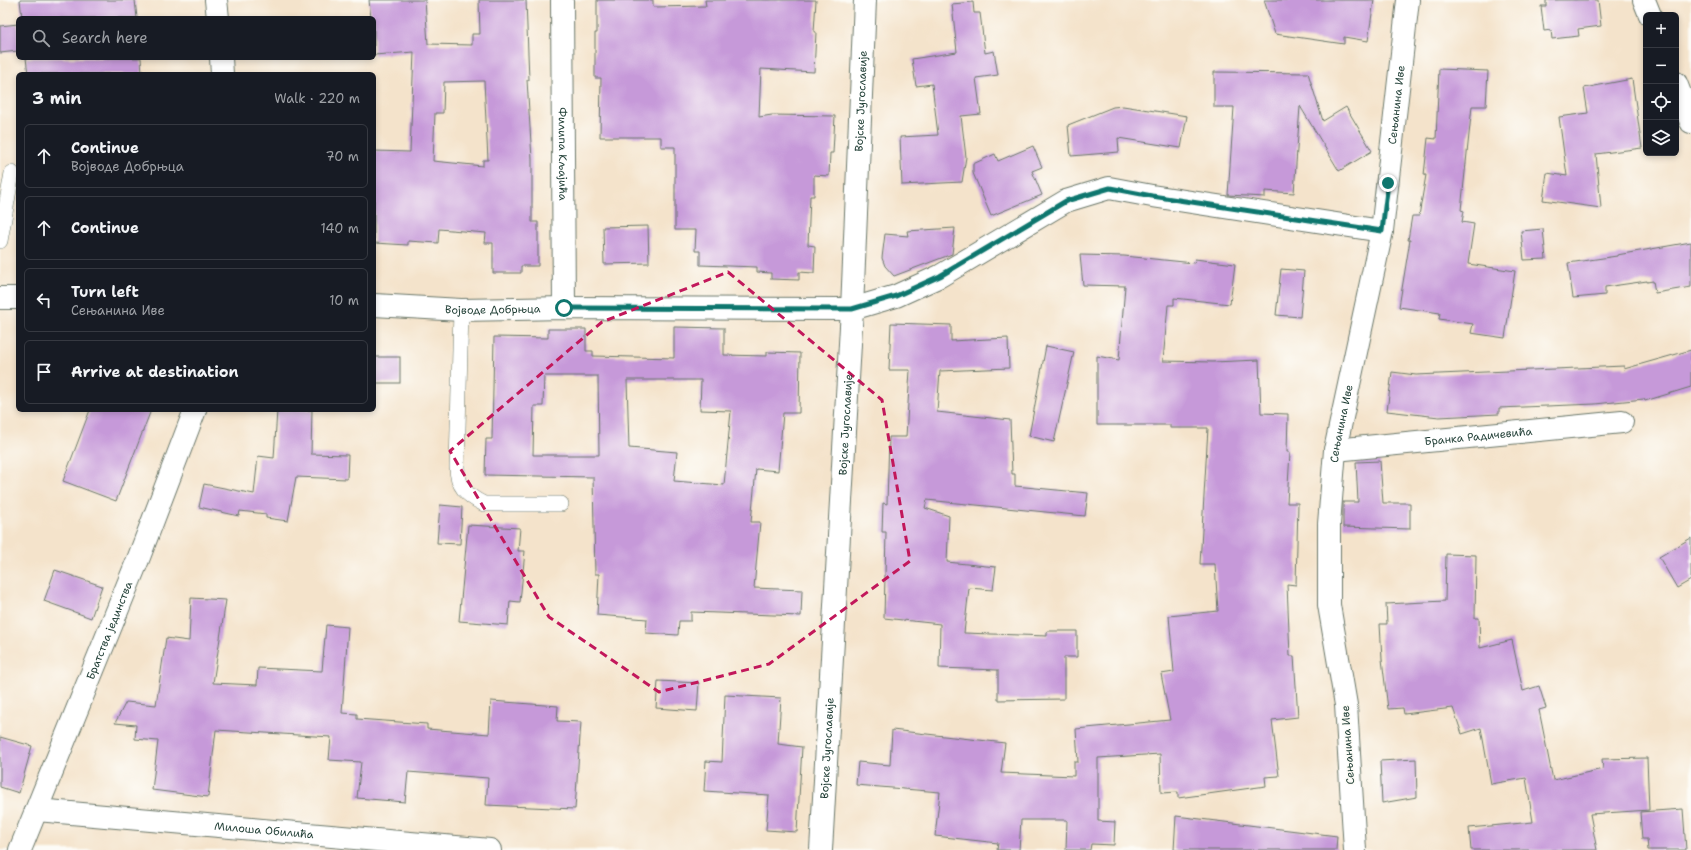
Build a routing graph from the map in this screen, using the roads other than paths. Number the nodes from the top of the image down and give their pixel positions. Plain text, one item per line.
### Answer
1 (216, 0) edge
2 (562, 0) edge
3 (866, 0) edge
4 (1408, 0) edge
5 (1644, 0) edge
6 (1649, 12) edge
7 (218, 16) edge
8 (221, 60) edge
9 (222, 72) edge
10 (1676, 84) edge
11 (1691, 122) edge
12 (12, 173) dead end
13 (1382, 231) junction
14 (0, 241) edge
15 (0, 298) edge
16 (16, 298) edge
17 (376, 306) edge
18 (564, 308) junction
19 (852, 309) junction
20 (461, 310) junction
21 (194, 412) edge
22 (1622, 422) dead end
23 (1335, 450) junction
24 (561, 504) dead end
25 (37, 810) junction
26 (20, 850) edge
27 (490, 850) edge
28 (821, 850) edge
29 (1355, 850) edge

1 - 7 street
2 - 18 street, Филипа Кљајића
3 - 19 street, Војске Југославије
4 - 13 street, Сењанина Иве
5 - 6 street
8 - 9 street
10 - 11 street
12 - 14 lane
13 - 19 street, Војводе Добрњца
13 - 23 street, Сењанина Иве
15 - 16 street
17 - 20 street, Војводе Добрњца
18 - 19 street, Војводе Добрњца
18 - 20 street, Војводе Добрњца
19 - 28 street, Војске Југославије
20 - 24 lane
21 - 25 street, Братства јединства
22 - 23 street, Бранка Радичевића
23 - 29 street, Сењанина Иве
25 - 26 street, Братства јединства
25 - 27 street, Милоша Обилића

